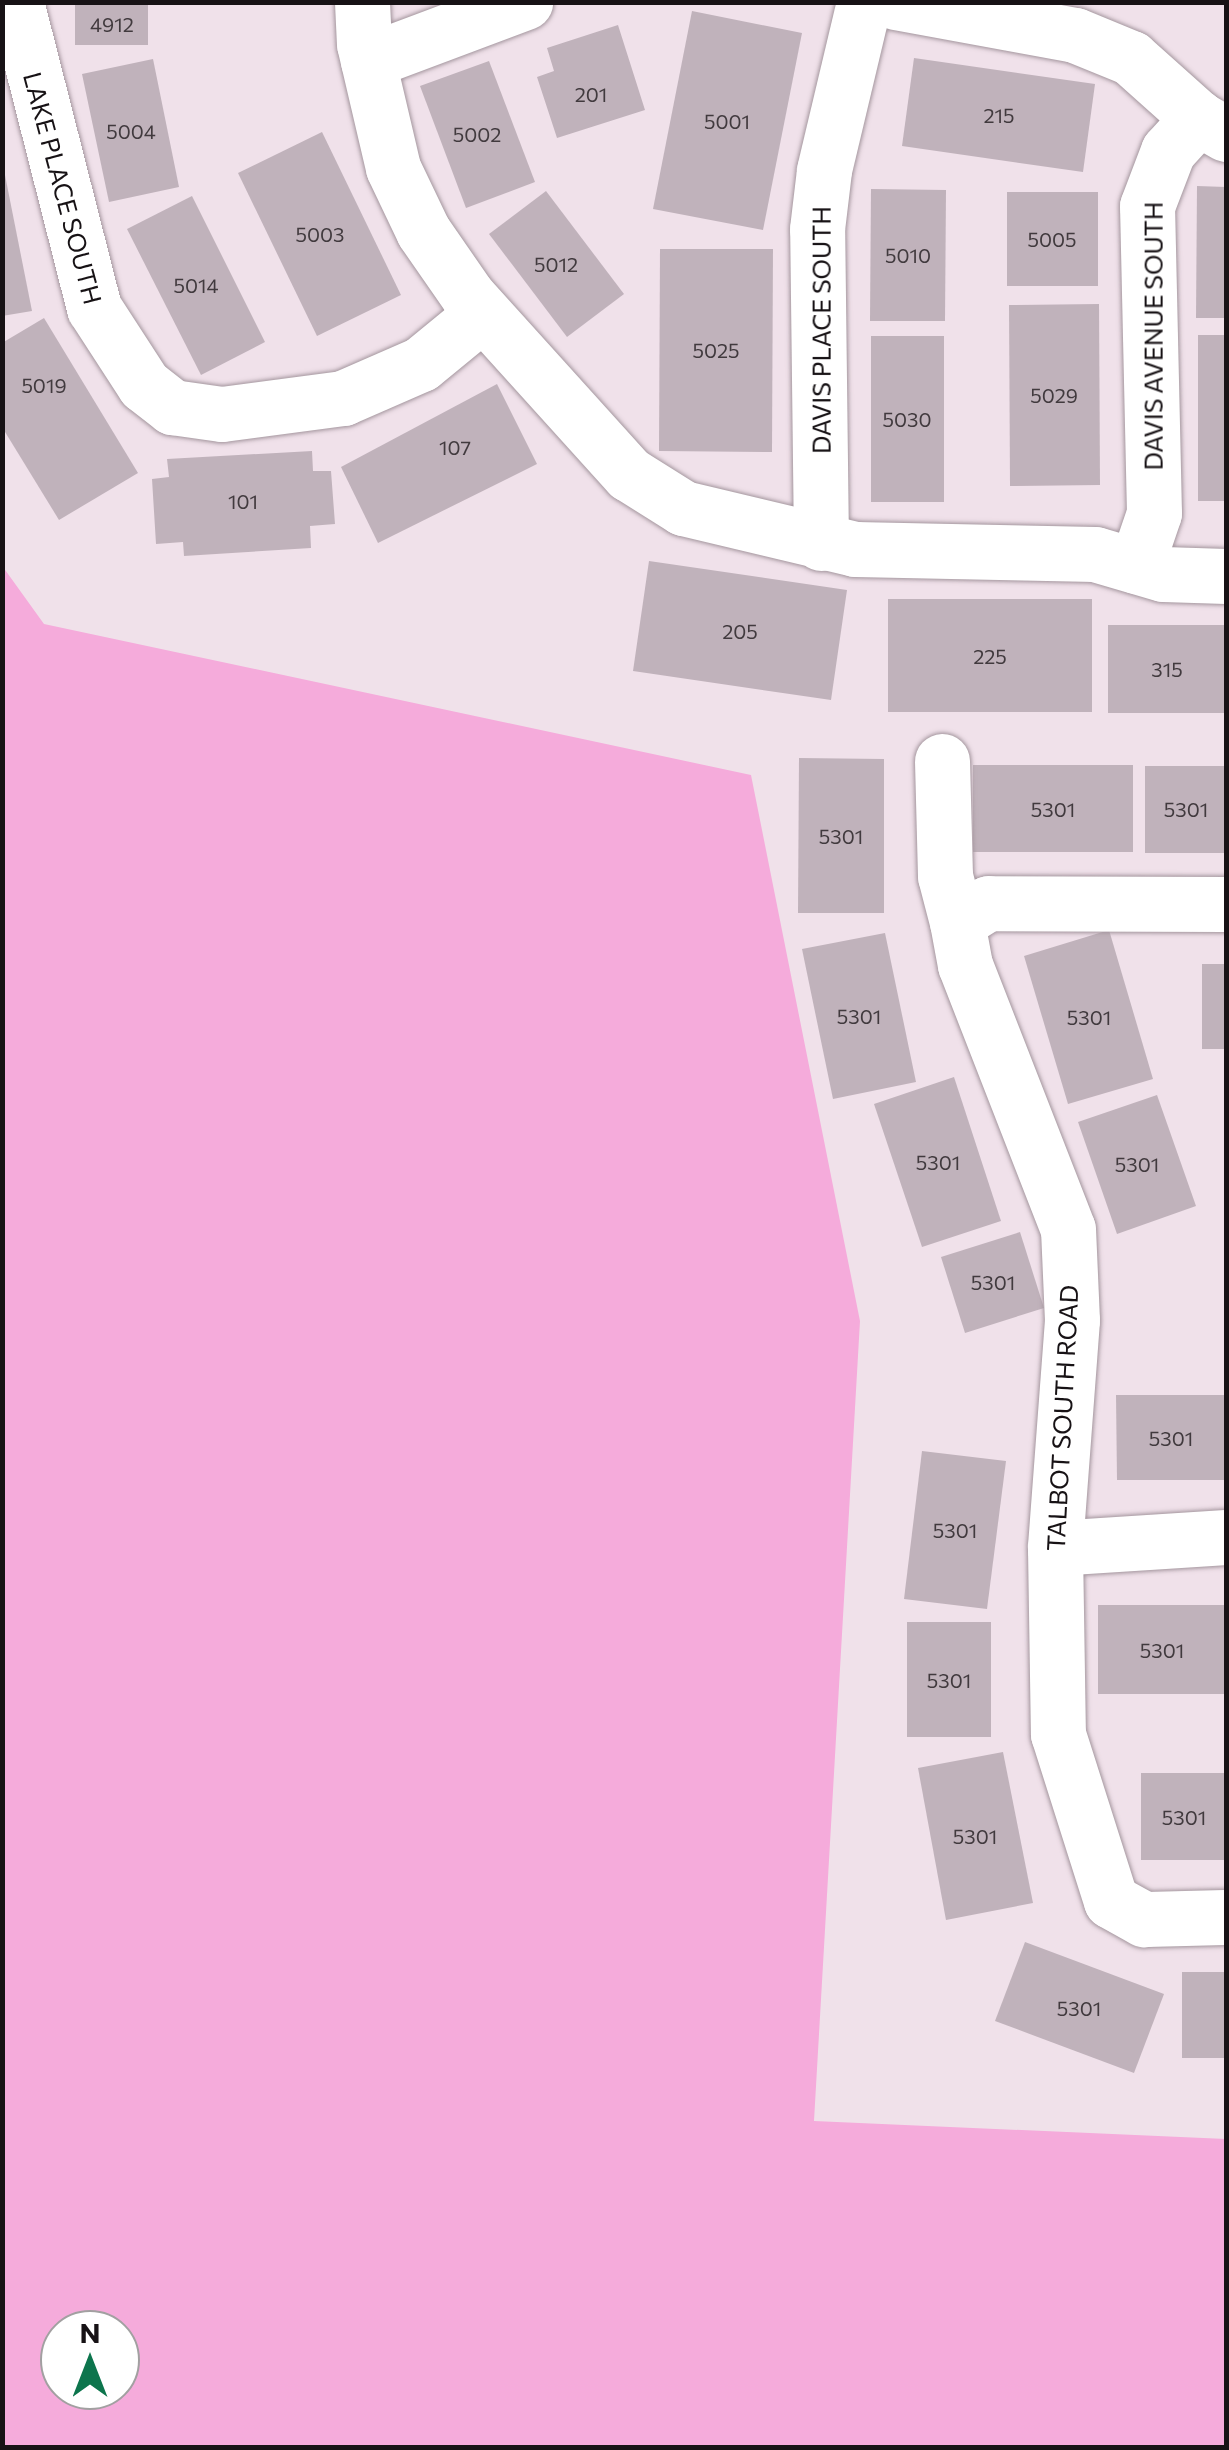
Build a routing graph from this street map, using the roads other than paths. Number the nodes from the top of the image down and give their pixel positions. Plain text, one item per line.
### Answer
1 (16, 2) edge
2 (362, 2) edge
3 (525, 2) edge
4 (864, 2) edge
5 (895, 2) edge
6 (368, 61) junction
7 (1212, 126) edge
8 (483, 313) junction
9 (821, 543) junction
10 (1136, 566) junction
11 (1226, 576) edge
12 (942, 761) dead end
13 (1226, 904) edge
14 (956, 922) junction
15 (1226, 1537) edge
16 (1055, 1548) junction
17 (1226, 1916) edge

1 - 8 street, LAKE PLACE SOUTH
2 - 6 street
3 - 6 street
4 - 9 street, DAVIS PLACE SOUTH
5 - 7 street
6 - 8 street
7 - 10 street, DAVIS AVENUE SOUTH
8 - 9 street
9 - 10 street
10 - 11 street
12 - 14 street, TALBOT SOUTH ROAD
13 - 14 street
14 - 16 street, TALBOT SOUTH ROAD
15 - 16 street
16 - 17 street, TALBOT SOUTH ROAD

